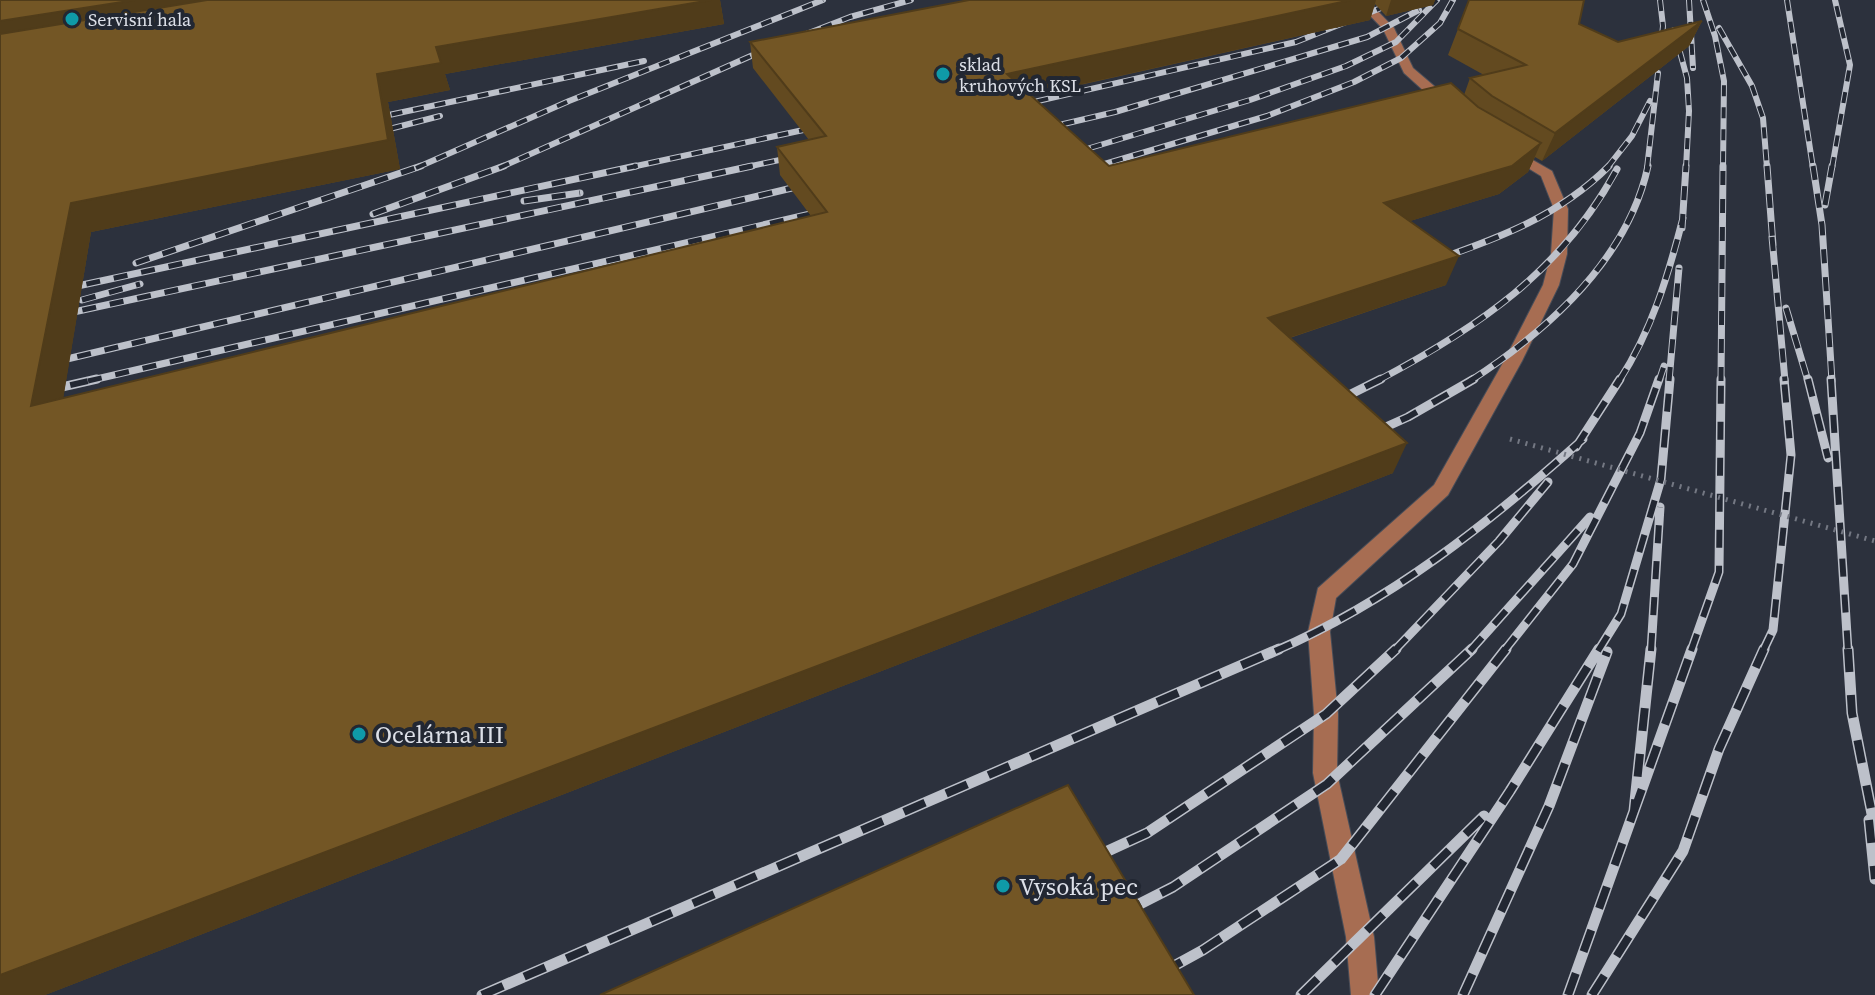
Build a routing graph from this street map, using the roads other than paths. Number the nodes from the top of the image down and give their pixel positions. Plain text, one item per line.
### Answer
1 (1361, 0) edge
2 (1463, 119) edge
3 (1499, 144) edge
4 (1365, 995) edge

1 - 2 lane
3 - 4 lane

